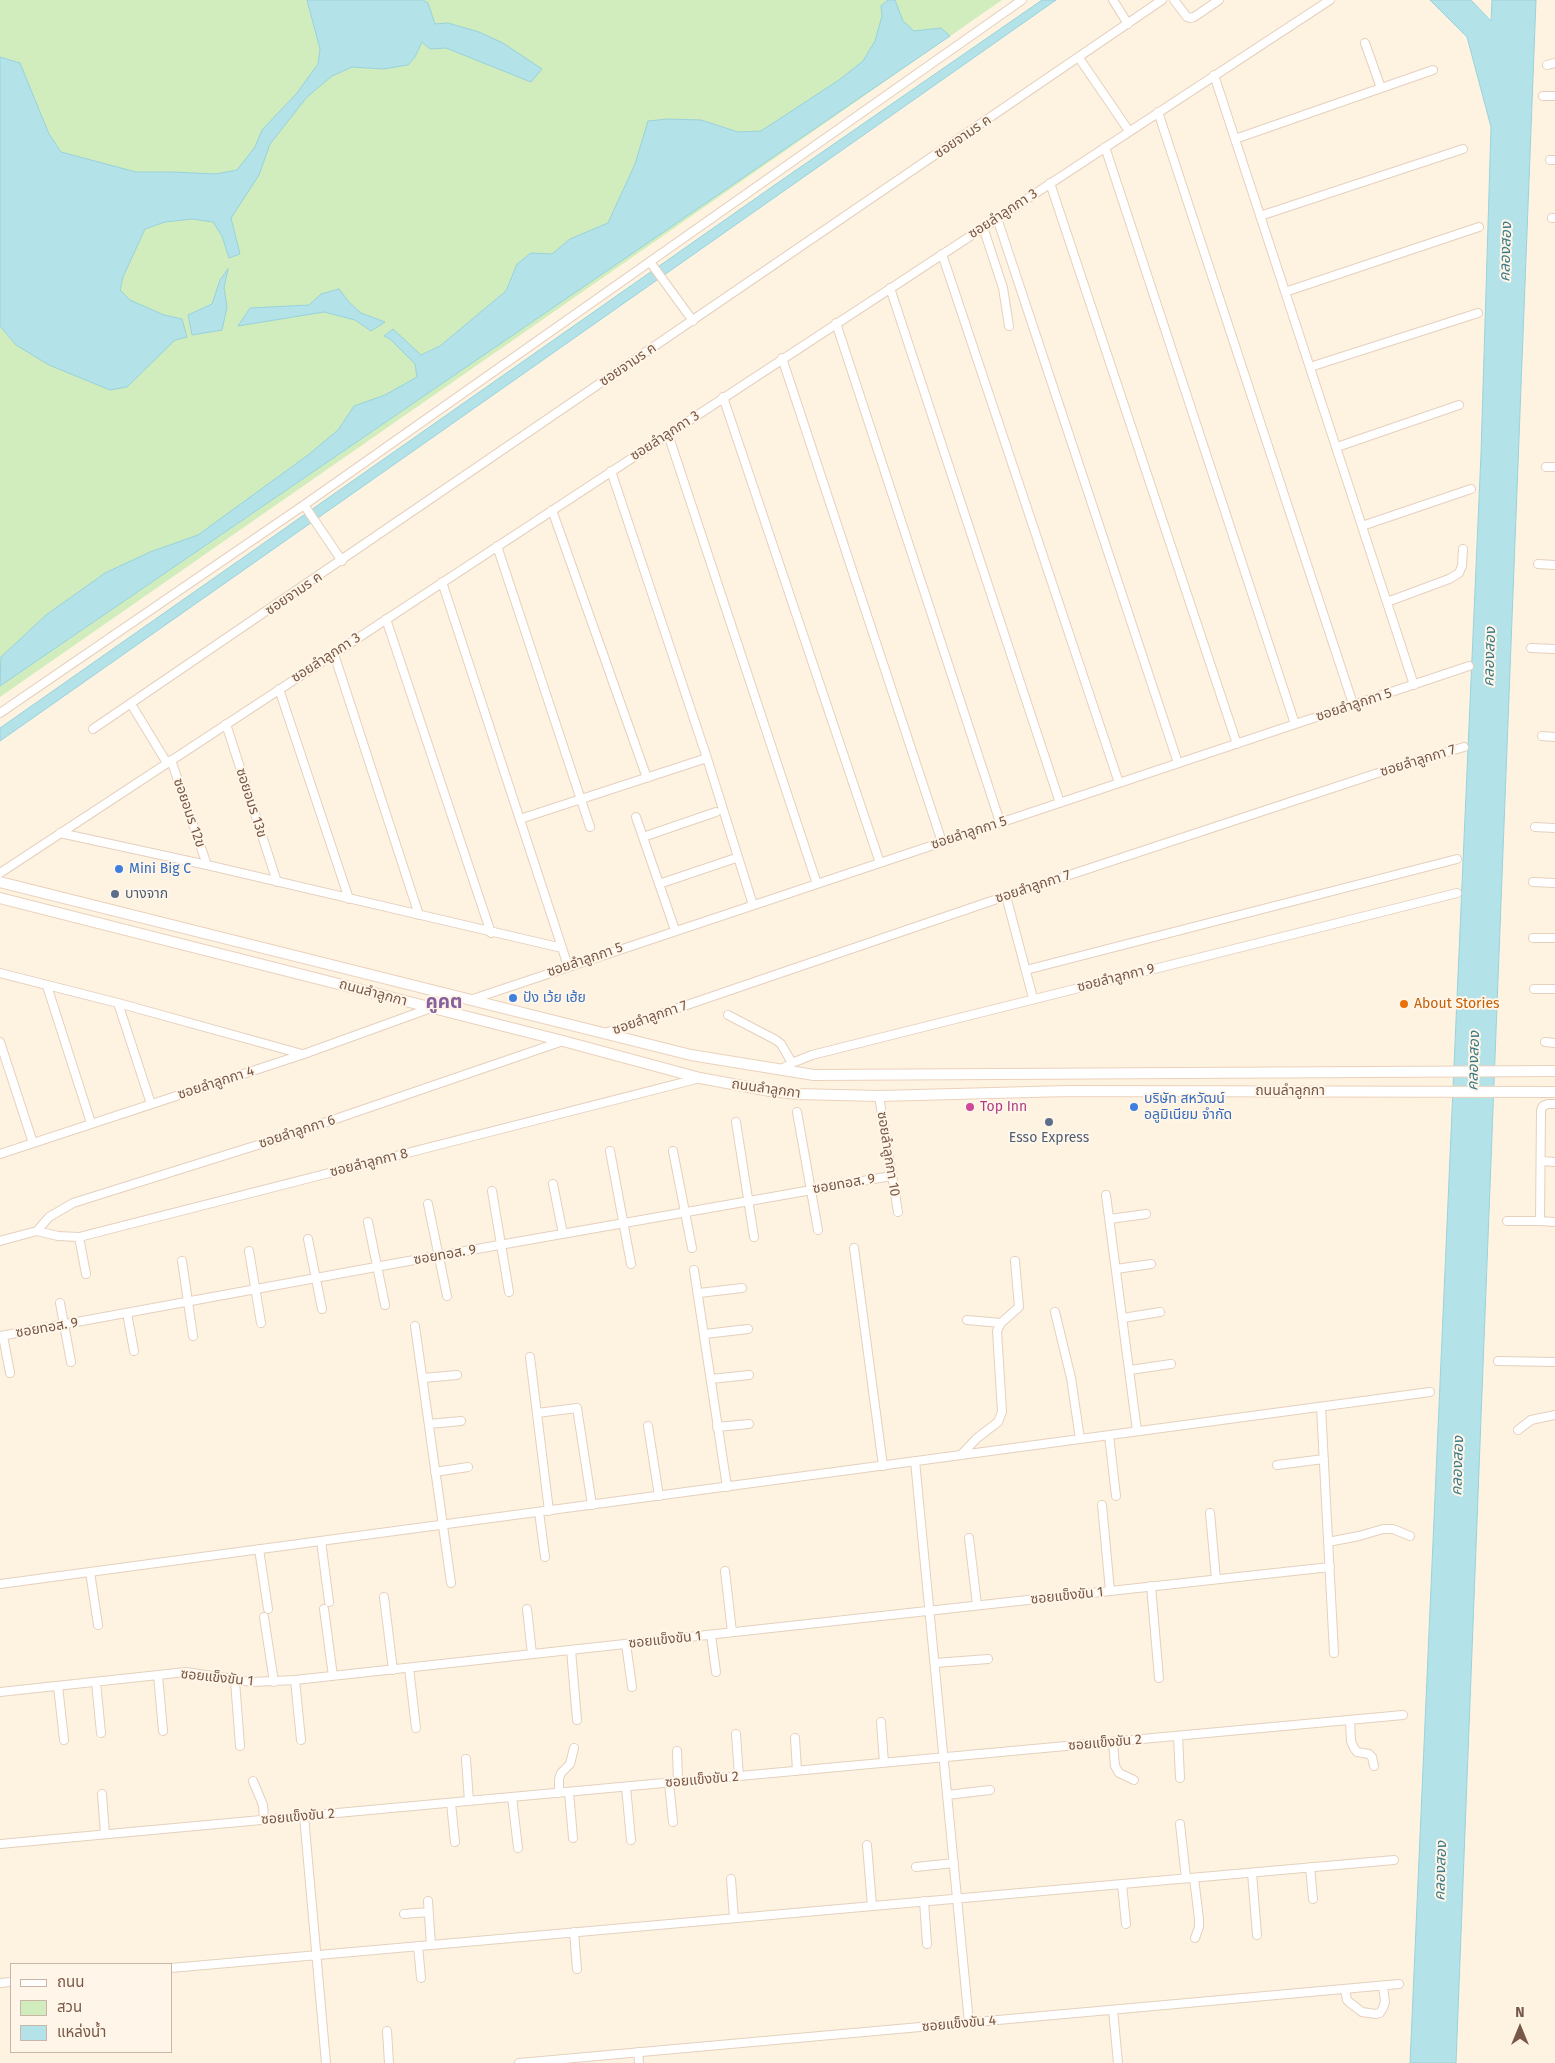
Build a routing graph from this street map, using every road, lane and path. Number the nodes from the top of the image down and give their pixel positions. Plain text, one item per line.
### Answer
1 (1022, 0) edge
2 (1112, 0) edge
3 (1162, 0) edge
4 (1174, 0) edge
5 (1219, 0) edge
6 (1330, 0) edge
7 (1128, 24) junction
8 (1365, 43) dead end
9 (1078, 58) junction
10 (1555, 63) edge
11 (1546, 65) dead end
12 (1433, 70) dead end
13 (1214, 75) junction
14 (1381, 88) junction
15 (1543, 96) dead end
16 (1555, 96) edge
17 (1158, 112) junction
18 (1129, 131) junction
19 (1235, 139) junction
20 (1105, 147) junction
21 (1464, 149) dead end
22 (1050, 183) junction
23 (1260, 216) junction
24 (997, 218) junction
25 (983, 227) junction
26 (1479, 227) dead end
27 (942, 254) junction
28 (650, 262) junction
29 (890, 288) junction
30 (1285, 292) junction
31 (1478, 313) dead end
32 (693, 321) junction
33 (836, 323) junction
34 (1009, 326) dead end
35 (782, 358) junction
36 (1310, 368) junction
37 (723, 398) junction
38 (1459, 405) dead end
39 (668, 434) junction
40 (1337, 448) junction
41 (1546, 467) dead end
42 (1555, 467) edge
43 (611, 471) junction
44 (1471, 489) dead end
45 (304, 505) junction
46 (552, 510) junction
47 (1362, 526) junction
48 (497, 546) junction
49 (1463, 549) dead end
50 (342, 560) junction
51 (1538, 564) dead end
52 (1555, 565) edge
53 (442, 582) junction
54 (1386, 602) junction
55 (386, 619) junction
56 (1531, 648) dead end
57 (1555, 649) edge
58 (334, 654) junction
59 (1468, 666) dead end
60 (1414, 685) junction
61 (279, 690) junction
62 (131, 704) junction
63 (1353, 704) junction
64 (0, 713) edge
65 (226, 724) junction
66 (1295, 724) junction
67 (93, 729) dead end
68 (1542, 736) dead end
69 (1555, 737) edge
70 (1237, 744) junction
71 (1464, 747) dead end
72 (707, 758) junction
73 (169, 761) junction
74 (1178, 763) junction
75 (647, 778) junction
76 (1119, 783) junction
77 (580, 800) junction
78 (1060, 803) junction
79 (716, 812) dead end
80 (636, 817) dead end
81 (520, 819) junction
82 (1000, 822) junction
83 (590, 827) dead end
84 (1535, 827) dead end
85 (1555, 828) edge
86 (60, 833) junction
87 (643, 837) junction
88 (942, 842) junction
89 (734, 859) dead end
90 (1457, 859) dead end
91 (880, 863) junction
92 (207, 865) junction
93 (0, 873) edge
94 (0, 882) edge
95 (277, 882) junction
96 (1532, 882) dead end
97 (1555, 883) edge
98 (659, 884) junction
99 (816, 884) junction
100 (1457, 893) dead end
101 (1006, 896) junction
102 (0, 898) edge
103 (349, 899) junction
104 (753, 904) junction
105 (419, 915) junction
106 (675, 930) junction
107 (491, 933) junction
108 (1533, 938) dead end
109 (1555, 938) edge
110 (562, 948) junction
111 (568, 966) junction
112 (1026, 970) junction
113 (0, 973) edge
114 (47, 986) junction
115 (1534, 989) dead end
116 (1555, 989) edge
117 (1033, 998) junction
118 (470, 1000) junction
119 (118, 1003) junction
120 (431, 1008) junction
121 (728, 1015) dead end
122 (605, 1033) junction
123 (563, 1041) junction
124 (0, 1042) edge
125 (1545, 1042) dead end
126 (1555, 1042) edge
127 (304, 1054) junction
128 (792, 1063) junction
129 (780, 1070) junction
130 (1555, 1071) edge
131 (954, 1075) junction
132 (700, 1078) junction
133 (1555, 1092) edge
134 (956, 1094) junction
135 (879, 1096) junction
136 (152, 1104) junction
137 (1555, 1104) edge
138 (797, 1112) dead end
139 (736, 1122) dead end
140 (91, 1123) junction
141 (33, 1143) junction
142 (610, 1151) dead end
143 (673, 1151) dead end
144 (0, 1154) edge
145 (1542, 1161) junction
146 (1555, 1162) edge
147 (891, 1176) junction
148 (553, 1184) dead end
149 (812, 1190) junction
150 (492, 1191) dead end
151 (1106, 1195) dead end
152 (747, 1200) junction
153 (428, 1204) dead end
154 (685, 1212) junction
155 (898, 1212) dead end
156 (1146, 1214) dead end
157 (1110, 1218) junction
158 (1507, 1221) dead end
159 (1540, 1221) junction
160 (368, 1222) dead end
161 (1555, 1222) edge
162 (623, 1223) junction
163 (818, 1230) dead end
164 (37, 1231) junction
165 (564, 1234) junction
166 (79, 1237) junction
167 (754, 1237) dead end
168 (308, 1239) dead end
169 (0, 1241) edge
170 (501, 1245) junction
171 (692, 1248) dead end
172 (854, 1248) dead end
173 (248, 1251) dead end
174 (438, 1256) junction
175 (182, 1261) dead end
176 (1015, 1261) dead end
177 (631, 1264) dead end
178 (1151, 1264) dead end
179 (377, 1267) junction
180 (1116, 1269) junction
181 (694, 1270) dead end
182 (86, 1274) dead end
183 (315, 1278) junction
184 (742, 1288) dead end
185 (256, 1289) junction
186 (509, 1292) dead end
187 (699, 1294) junction
188 (447, 1296) dead end
189 (188, 1302) junction
190 (60, 1303) dead end
191 (385, 1305) dead end
192 (322, 1309) dead end
193 (1055, 1312) dead end
194 (1160, 1312) dead end
195 (127, 1313) junction
196 (1123, 1318) junction
197 (967, 1320) dead end
198 (261, 1323) dead end
199 (1001, 1323) junction
200 (64, 1324) junction
201 (415, 1326) dead end
202 (748, 1330) dead end
203 (705, 1334) junction
204 (2, 1336) edge
205 (193, 1336) dead end
206 (134, 1351) dead end
207 (530, 1357) dead end
208 (1498, 1361) dead end
209 (71, 1362) dead end
210 (1555, 1362) edge
211 (1171, 1364) dead end
212 (1130, 1370) junction
213 (10, 1373) dead end
214 (457, 1375) dead end
215 (749, 1375) dead end
216 (423, 1378) junction
217 (711, 1380) junction
218 (1430, 1392) dead end
219 (1322, 1407) junction
220 (537, 1413) junction
221 (1555, 1415) edge
222 (461, 1421) dead end
223 (429, 1424) junction
224 (748, 1424) dead end
225 (648, 1426) dead end
226 (717, 1427) junction
227 (1518, 1430) dead end
228 (1137, 1431) junction
229 (1110, 1435) junction
230 (1080, 1439) junction
231 (961, 1455) junction
232 (1324, 1458) junction
233 (915, 1461) junction
234 (1277, 1465) dead end
235 (883, 1466) junction
236 (468, 1467) dead end
237 (436, 1472) junction
238 (727, 1487) junction
239 (659, 1496) junction
240 (1116, 1496) dead end
241 (592, 1505) junction
242 (1102, 1505) dead end
243 (549, 1510) junction
244 (539, 1512) junction
245 (1210, 1513) dead end
246 (443, 1525) junction
247 (1410, 1536) dead end
248 (969, 1538) dead end
249 (321, 1541) junction
250 (1328, 1542) junction
251 (259, 1549) junction
252 (545, 1557) dead end
253 (1330, 1567) junction
254 (725, 1571) dead end
255 (90, 1572) junction
256 (1216, 1579) junction
257 (451, 1583) dead end
258 (0, 1584) edge
259 (1151, 1586) junction
260 (1110, 1591) junction
261 (384, 1597) dead end
262 (977, 1606) junction
263 (527, 1610) dead end
264 (930, 1611) junction
265 (98, 1625) dead end
266 (732, 1632) junction
267 (711, 1635) junction
268 (626, 1644) junction
269 (571, 1650) junction
270 (532, 1654) junction
271 (1334, 1654) dead end
272 (988, 1659) dead end
273 (935, 1663) junction
274 (409, 1668) junction
275 (393, 1670) junction
276 (716, 1672) dead end
277 (158, 1675) junction
278 (333, 1676) junction
279 (1159, 1678) dead end
280 (295, 1680) junction
281 (234, 1681) junction
282 (96, 1682) junction
283 (274, 1682) junction
284 (58, 1686) junction
285 (632, 1687) dead end
286 (0, 1692) edge
287 (1403, 1715) dead end
288 (577, 1720) dead end
289 (1350, 1720) junction
290 (880, 1722) dead end
291 (416, 1728) dead end
292 (163, 1731) dead end
293 (101, 1733) dead end
294 (736, 1734) dead end
295 (1178, 1736) junction
296 (795, 1738) dead end
297 (64, 1740) dead end
298 (301, 1740) dead end
299 (1113, 1742) junction
300 (240, 1746) dead end
301 (574, 1748) dead end
302 (677, 1752) dead end
303 (944, 1757) junction
304 (466, 1759) dead end
305 (884, 1763) junction
306 (1374, 1766) dead end
307 (797, 1771) junction
308 (739, 1776) junction
309 (1180, 1778) dead end
310 (1134, 1780) dead end
311 (252, 1781) dead end
312 (678, 1782) junction
313 (670, 1783) junction
314 (626, 1786) junction
315 (990, 1790) dead end
316 (568, 1792) junction
317 (559, 1793) junction
318 (102, 1794) dead end
319 (947, 1795) junction
320 (512, 1797) junction
321 (469, 1801) junction
322 (451, 1803) junction
323 (304, 1816) junction
324 (264, 1820) junction
325 (673, 1822) dead end
326 (1180, 1824) dead end
327 (106, 1834) junction
328 (573, 1838) dead end
329 (631, 1840) dead end
330 (455, 1842) dead end
331 (0, 1844) edge
332 (867, 1845) dead end
333 (518, 1848) dead end
334 (1394, 1860) dead end
335 (954, 1863) junction
336 (916, 1867) dead end
337 (1310, 1868) junction
338 (1252, 1872) junction
339 (1190, 1878) junction
340 (731, 1879) dead end
341 (1122, 1884) junction
342 (957, 1899) junction
343 (428, 1900) dead end
344 (1313, 1900) dead end
345 (924, 1902) junction
346 (872, 1906) junction
347 (428, 1912) junction
348 (404, 1914) dead end
349 (734, 1918) junction
350 (1126, 1924) dead end
351 (574, 1932) junction
352 (1257, 1935) dead end
353 (1195, 1938) dead end
354 (927, 1944) dead end
355 (431, 1945) junction
356 (418, 1946) junction
357 (316, 1955) junction
358 (172, 1968) edge
359 (577, 1968) dead end
360 (421, 1978) dead end
361 (1400, 1984) dead end
362 (1383, 1986) junction
363 (1345, 1989) junction
364 (1113, 2010) junction
365 (969, 2023) junction
366 (387, 2031) dead end
367 (638, 2052) junction
368 (545, 2062) edge
369 (326, 2063) edge
370 (389, 2063) edge
371 (519, 2063) edge
372 (639, 2063) edge
373 (1118, 2063) edge

1 - 28 street
2 - 7 street
3 - 7 street, ซอยจามร ค
4 - 5 street
6 - 13 street, ซอยลำลูกกา 3
7 - 9 street, ซอยจามร ค
8 - 14 street
9 - 18 street
9 - 32 street, ซอยจามร ค
10 - 11 street
12 - 14 street
13 - 17 street, ซอยลำลูกกา 3
13 - 19 street
14 - 19 street
15 - 16 street
17 - 18 street, ซอยลำลูกกา 3
17 - 63 street
18 - 20 street, ซอยลำลูกกา 3
19 - 23 street
20 - 22 street, ซอยลำลูกกา 3
20 - 66 street
21 - 23 street
22 - 24 street, ซอยลำลูกกา 3
22 - 70 street
23 - 30 street
24 - 25 street, ซอยลำลูกกา 3
24 - 74 street
25 - 27 street, ซอยลำลูกกา 3
25 - 34 street
26 - 30 street
27 - 29 street, ซอยลำลูกกา 3
27 - 76 street
28 - 32 street
28 - 45 street
29 - 33 street, ซอยลำลูกกา 3
29 - 78 street
30 - 36 street
31 - 36 street
32 - 50 street, ซอยจามร ค
33 - 35 street, ซอยลำลูกกา 3
33 - 82 street
35 - 37 street, ซอยลำลูกกา 3
35 - 88 street
36 - 40 street
37 - 39 street, ซอยลำลูกกา 3
37 - 91 street
38 - 40 street
39 - 43 street, ซอยลำลูกกา 3
39 - 99 street
40 - 47 street
41 - 42 street
43 - 46 street, ซอยลำลูกกา 3
43 - 72 street
44 - 47 street
45 - 50 street
45 - 64 street
46 - 48 street, ซอยลำลูกกา 3
46 - 75 street
47 - 54 street
48 - 53 street, ซอยลำลูกกา 3
48 - 77 street
49 - 54 street
50 - 62 street, ซอยจามร ค
51 - 52 street
53 - 55 street, ซอยลำลูกกา 3
53 - 81 street
54 - 60 street
55 - 58 street, ซอยลำลูกกา 3
55 - 107 street
56 - 57 street
58 - 61 street, ซอยลำลูกกา 3
58 - 105 street
59 - 60 street, ซอยลำลูกกา 5
60 - 63 street, ซอยลำลูกกา 5
61 - 65 street, ซอยลำลูกกา 3
61 - 103 street
62 - 67 street, ซอยจามร ค
62 - 73 street, ซอยอมร 12ข
63 - 66 street, ซอยลำลูกกา 5
65 - 73 street, ซอยลำลูกกา 3
65 - 95 street, ซอยอมร 13ข
66 - 70 street, ซอยลำลูกกา 5
68 - 69 street
70 - 74 street, ซอยลำลูกกา 5
71 - 101 street, ซอยลำลูกกา 7
72 - 75 street
72 - 104 street
73 - 86 street, ซอยลำลูกกา 3
73 - 92 street, ซอยอมร 12ข
74 - 76 street, ซอยลำลูกกา 5
75 - 77 street
76 - 78 street, ซอยลำลูกกา 5
77 - 81 street
77 - 83 street
78 - 82 street, ซอยลำลูกกา 5
79 - 87 street
80 - 87 street
81 - 110 street
82 - 88 street, ซอยลำลูกกา 5
84 - 85 street
86 - 92 street
86 - 93 street, ซอยลำลูกกา 3
87 - 98 street
88 - 91 street, ซอยลำลูกกา 5
89 - 98 street
90 - 112 street
91 - 99 street, ซอยลำลูกกา 5
92 - 95 street
94 - 118 main road, ถนนลำลูกกา
95 - 103 street
96 - 97 street
98 - 106 street
99 - 104 street, ซอยลำลูกกา 5
100 - 117 street, ซอยลำลูกกา 9
101 - 112 street
101 - 122 street, ซอยลำลูกกา 7
102 - 120 main road, ถนนลำลูกกา
103 - 105 street
104 - 106 street, ซอยลำลูกกา 5
105 - 107 street
106 - 111 street, ซอยลำลูกกา 5
107 - 110 street
108 - 109 street
110 - 111 street
111 - 118 street, ซอยลำลูกกา 5
112 - 117 street
113 - 114 street
114 - 119 street
114 - 140 street
115 - 116 street
117 - 128 street, ซอยลำลูกกา 9
118 - 122 main road, ถนนลำลูกกา
119 - 127 street
119 - 136 street
120 - 123 main road, ถนนลำลูกกา
120 - 127 street, ซอยลำลูกกา 4
121 - 128 street
122 - 129 main road, ถนนลำลูกกา
123 - 132 main road, ถนนลำลูกกา
123 - 164 street, ซอยลำลูกกา 6
124 - 141 street
125 - 126 street
127 - 136 street, ซอยลำลูกกา 4
128 - 129 street, ซอยลำลูกกา 9
129 - 131 main road, ถนนลำลูกกา
130 - 131 main road, ถนนลำลูกกา
131 - 134 main road
132 - 135 main road, ถนนลำลูกกา
132 - 166 street, ซอยลำลูกกา 8
133 - 134 main road, ถนนลำลูกกา
134 - 135 main road, ถนนลำลูกกา
135 - 147 street, ซอยลำลูกกา 10
136 - 140 street, ซอยลำลูกกา 4
137 - 145 street
138 - 149 street
139 - 152 street
140 - 141 street, ซอยลำลูกกา 4
141 - 144 street, ซอยลำลูกกา 4
142 - 162 street
143 - 154 street
145 - 146 street
145 - 159 street
147 - 149 street, ซอยทอส. 9
147 - 155 street, ซอยลำลูกกา 10
148 - 165 street
149 - 152 street, ซอยทอส. 9
149 - 163 street
150 - 170 street
151 - 157 street
152 - 154 street, ซอยทอส. 9
152 - 167 street
153 - 174 street
154 - 162 street, ซอยทอส. 9
154 - 171 street
156 - 157 street
157 - 180 street
158 - 159 street
159 - 161 street
160 - 179 street
162 - 165 street, ซอยทอส. 9
162 - 177 street
164 - 166 street, ซอยลำลูกกา 8
164 - 169 street
165 - 170 street, ซอยทอส. 9
166 - 182 street
168 - 183 street
170 - 174 street, ซอยทอส. 9
170 - 186 street
172 - 235 street
173 - 185 street
174 - 179 street, ซอยทอส. 9
174 - 188 street
175 - 189 street
176 - 199 street
178 - 180 street
179 - 183 street, ซอยทอส. 9
179 - 191 street
180 - 196 street
181 - 187 street
183 - 185 street, ซอยทอส. 9
183 - 192 street
184 - 187 street
185 - 189 street, ซอยทอส. 9
185 - 198 street
187 - 203 street
189 - 195 street, ซอยทอส. 9
189 - 205 street
190 - 200 street
193 - 230 street
194 - 196 street
195 - 200 street, ซอยทอส. 9
195 - 206 street
196 - 212 street
197 - 199 street
199 - 231 street
200 - 204 street, ซอยทอส. 9
200 - 209 street
201 - 216 street
202 - 203 street
203 - 217 street
204 - 213 street
207 - 220 street
208 - 210 street
211 - 212 street
212 - 228 street
214 - 216 street
215 - 217 street
216 - 223 street
217 - 226 street
218 - 219 street
219 - 228 street
219 - 232 street
220 - 241 street
220 - 243 street
221 - 227 street
222 - 223 street
223 - 237 street
224 - 226 street
225 - 239 street
226 - 238 street
228 - 229 street
229 - 230 street
229 - 240 street
230 - 231 street
231 - 233 street
232 - 234 street
232 - 250 street
233 - 235 street
233 - 264 street
235 - 238 street
236 - 237 street
237 - 246 street
238 - 239 street
239 - 241 street
241 - 243 street
242 - 260 street
243 - 244 street
244 - 246 street
244 - 252 street
245 - 256 street
246 - 249 street
246 - 257 street
247 - 250 street
248 - 262 street
249 - 251 street
249 - 278 street
250 - 253 street
251 - 255 street
251 - 283 street
253 - 256 street, ซอยแข็งขัน 1
253 - 271 street
254 - 266 street
255 - 258 street
255 - 265 street
256 - 259 street, ซอยแข็งขัน 1
259 - 260 street, ซอยแข็งขัน 1
259 - 279 street
260 - 262 street, ซอยแข็งขัน 1
261 - 275 street
262 - 264 street, ซอยแข็งขัน 1
263 - 270 street
264 - 266 street, ซอยแข็งขัน 1
264 - 273 street
266 - 267 street, ซอยแข็งขัน 1
267 - 268 street, ซอยแข็งขัน 1
267 - 276 street
268 - 269 street, ซอยแข็งขัน 1
268 - 285 street
269 - 270 street, ซอยแข็งขัน 1
269 - 288 street
270 - 274 street, ซอยแข็งขัน 1
272 - 273 street
273 - 303 street
274 - 275 street, ซอยแข็งขัน 1
274 - 291 street
275 - 278 street, ซอยแข็งขัน 1
277 - 281 street, ซอยแข็งขัน 1
277 - 282 street, ซอยแข็งขัน 1
277 - 292 street
278 - 280 street, ซอยแข็งขัน 1
280 - 283 street, ซอยแข็งขัน 1
280 - 298 street
281 - 283 street, ซอยแข็งขัน 1
281 - 300 street
282 - 284 street, ซอยแข็งขัน 1
282 - 293 street
284 - 286 street, ซอยแข็งขัน 1
284 - 297 street
287 - 289 street, ซอยแข็งขัน 2
289 - 295 street, ซอยแข็งขัน 2
289 - 306 street
290 - 305 street
294 - 308 street
295 - 299 street, ซอยแข็งขัน 2
295 - 309 street
296 - 307 street
299 - 303 street, ซอยแข็งขัน 2
299 - 310 street
301 - 317 street
302 - 312 street
303 - 305 street, ซอยแข็งขัน 2
303 - 319 street
304 - 321 street
305 - 307 street, ซอยแข็งขัน 2
307 - 308 street, ซอยแข็งขัน 2
308 - 312 street, ซอยแข็งขัน 2
311 - 324 street
312 - 313 street, ซอยแข็งขัน 2
313 - 314 street, ซอยแข็งขัน 2
313 - 325 street
314 - 316 street, ซอยแข็งขัน 2
314 - 329 street
315 - 319 street
316 - 317 street, ซอยแข็งขัน 2
316 - 328 street
317 - 320 street, ซอยแข็งขัน 2
318 - 327 street
319 - 335 street
320 - 321 street, ซอยแข็งขัน 2
320 - 333 street
321 - 322 street, ซอยแข็งขัน 2
322 - 323 street, ซอยแข็งขัน 2
322 - 330 street
323 - 324 street, ซอยแข็งขัน 2
323 - 357 street
324 - 327 street, ซอยแข็งขัน 2
326 - 339 street
327 - 331 street, ซอยแข็งขัน 2
332 - 346 street
334 - 337 street
335 - 336 street
335 - 342 street
337 - 338 street
337 - 344 street
338 - 339 street
338 - 352 street
339 - 341 street
339 - 353 street
340 - 349 street
341 - 342 street
341 - 350 street
342 - 345 street
342 - 365 street
343 - 347 street
345 - 346 street
345 - 354 street
346 - 349 street
347 - 348 street
347 - 355 street
349 - 351 street
351 - 355 street
351 - 359 street
355 - 356 street
356 - 357 street
356 - 360 street
357 - 358 street
357 - 369 street
361 - 362 street, ซอยแข็งขัน 4
362 - 363 street, ซอยแข็งขัน 4
362 - 363 street
363 - 364 street, ซอยแข็งขัน 4
364 - 365 street, ซอยแข็งขัน 4
364 - 373 street
365 - 367 street, ซอยแข็งขัน 4
366 - 370 street
367 - 368 street, ซอยแข็งขัน 4
367 - 372 street
368 - 371 street, ซอยแข็งขัน 4

